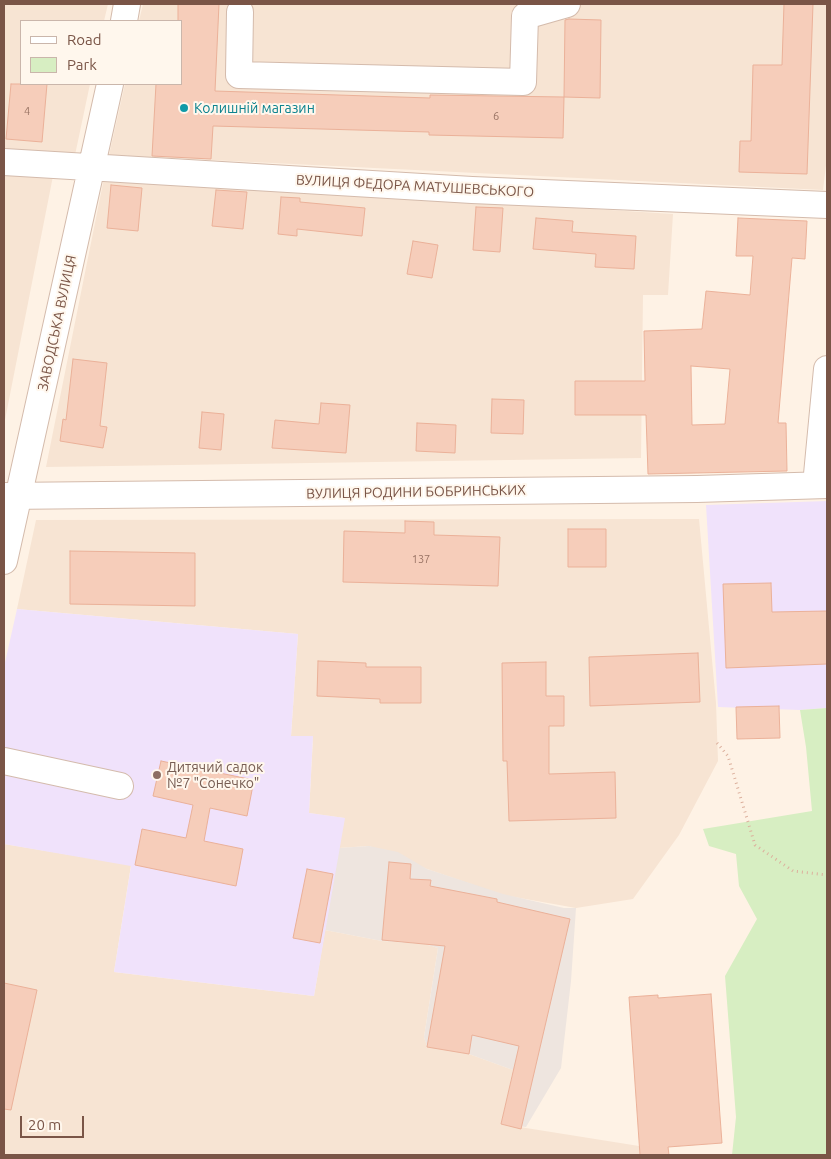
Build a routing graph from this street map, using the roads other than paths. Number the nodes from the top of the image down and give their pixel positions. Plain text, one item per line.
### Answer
1 (127, 4) edge
2 (567, 4) edge
3 (240, 12) dead end
4 (124, 20) edge
5 (110, 85) edge
6 (4, 162) edge
7 (91, 166) junction
8 (827, 205) edge
9 (827, 369) edge
10 (822, 485) edge
11 (11, 496) edge
12 (4, 561) edge
13 (4, 761) edge
14 (120, 786) dead end

1 - 4 street
2 - 3 street
5 - 7 street, ЗАВОДСЬКА ВУЛИЦЯ
6 - 7 street, ВУЛИЦЯ ФЕДОРА МАТУШЕВСЬКОГО
7 - 8 street, ВУЛИЦЯ ФЕДОРА МАТУШЕВСЬКОГО
7 - 11 street, ЗАВОДСЬКА ВУЛИЦЯ
9 - 10 street
10 - 11 street, ВУЛИЦЯ РОДИНИ БОБРИНСЬКИХ
11 - 12 street, ЗАВОДСЬКА ВУЛИЦЯ
13 - 14 street

